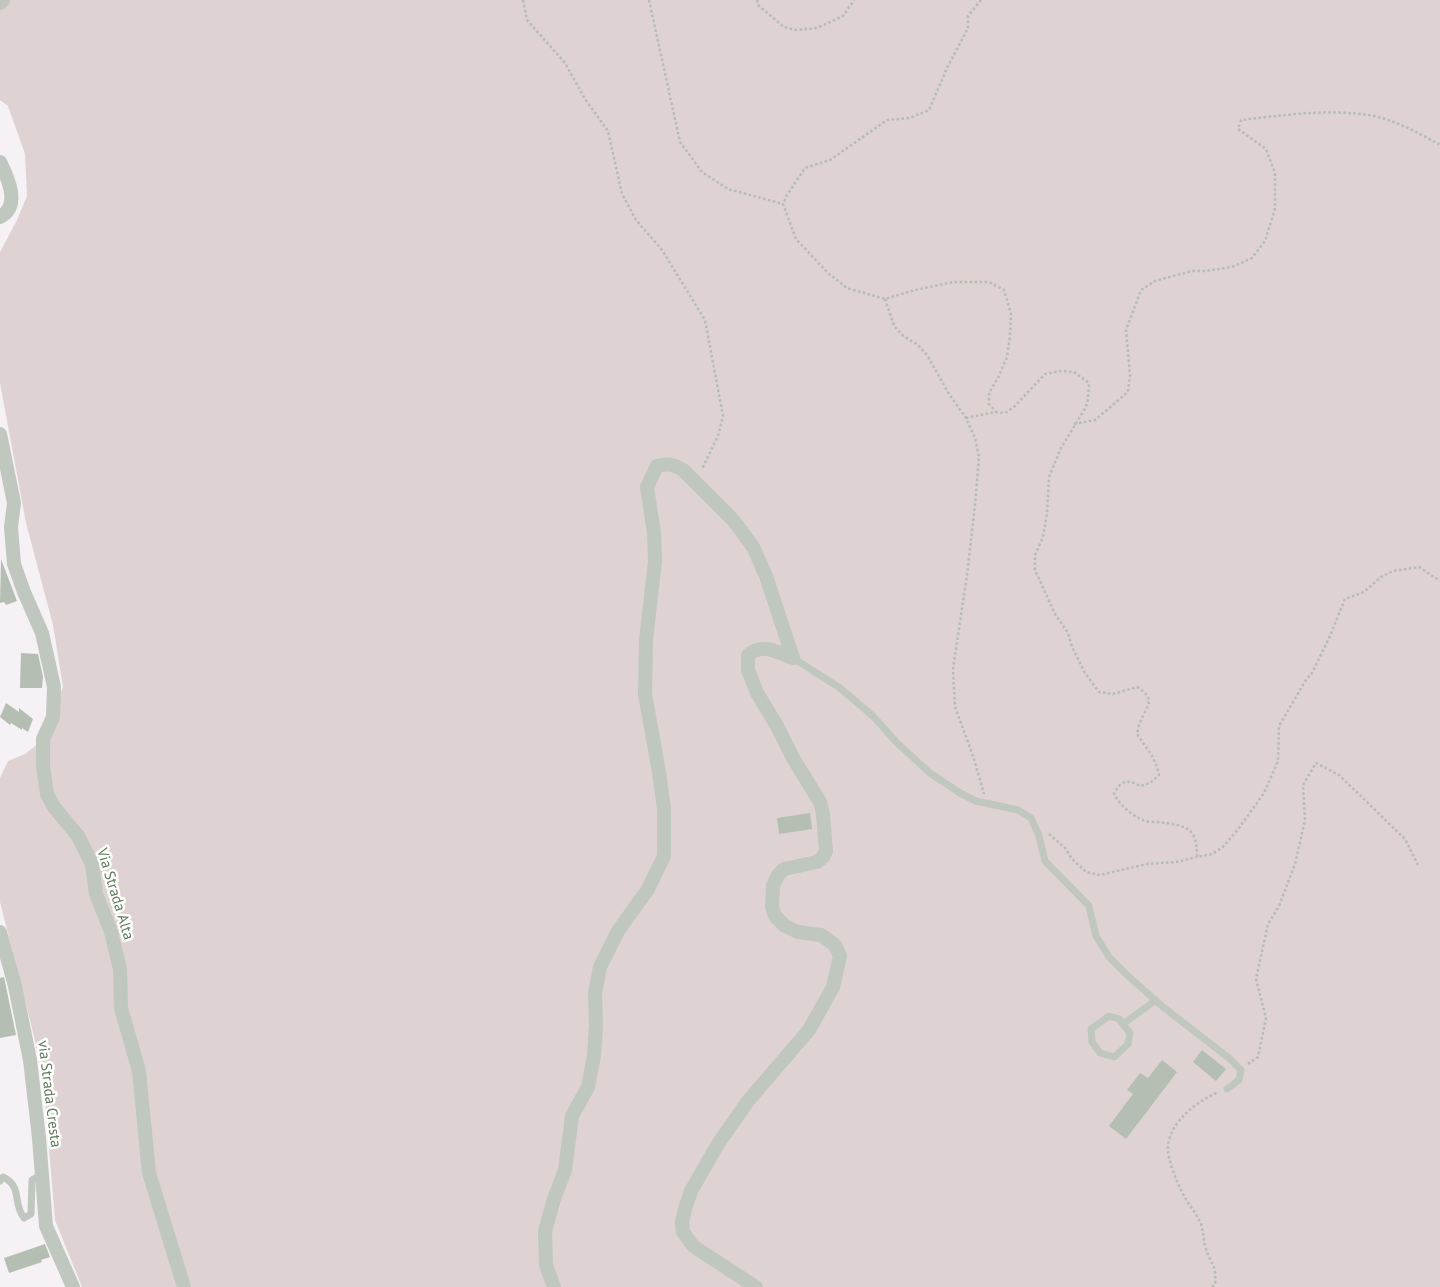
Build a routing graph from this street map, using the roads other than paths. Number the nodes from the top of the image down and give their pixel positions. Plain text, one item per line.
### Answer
1 (3, 0) edge
2 (0, 2) edge
3 (0, 162) edge
4 (0, 217) edge
5 (0, 434) edge
6 (792, 658) junction
7 (0, 932) edge
8 (1156, 1000) junction
9 (1123, 1024) junction
10 (1227, 1088) road end
11 (42, 1174) junction
12 (0, 1181) edge
13 (73, 1287) edge
14 (184, 1287) edge
15 (554, 1287) edge
16 (756, 1287) edge

1 - 2 street
3 - 4 street
5 - 14 street, Via Strada Alta
6 - 8 lane
6 - 15 street
6 - 16 street
7 - 11 street, via Strada Cresta
8 - 9 lane
8 - 10 lane
9 - 9 lane
11 - 12 lane
11 - 13 street, via Strada Cresta

